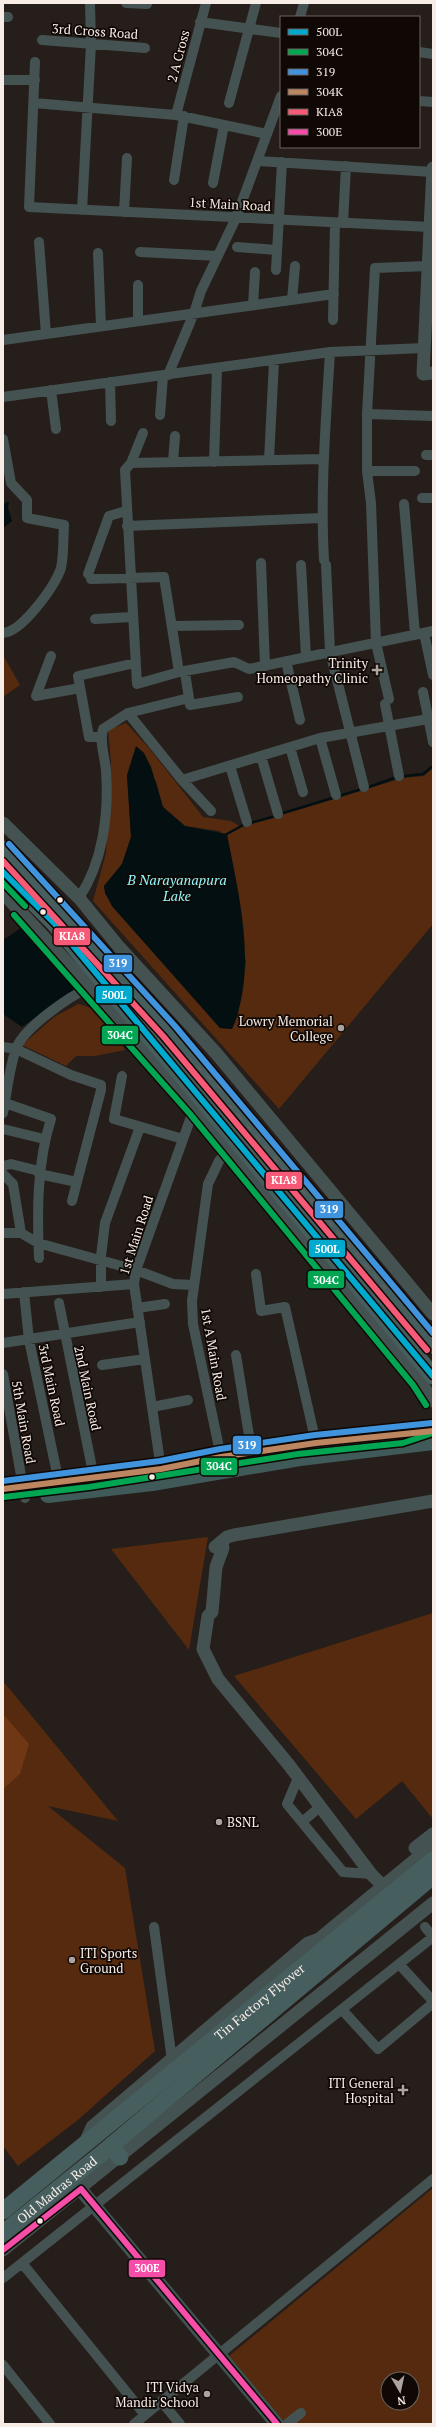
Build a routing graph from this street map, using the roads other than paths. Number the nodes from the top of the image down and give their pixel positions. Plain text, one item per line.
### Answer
1 (90, 3) edge
2 (126, 3) edge
3 (206, 3) edge
4 (256, 3) edge
5 (304, 3) edge
6 (148, 4) dead end
7 (300, 16) edge
8 (200, 22) junction
9 (249, 29) junction
10 (280, 33) edge
11 (42, 40) dead end
12 (91, 44) junction
13 (145, 48) dead end
14 (420, 52) edge
15 (433, 54) edge
16 (35, 62) dead end
17 (3, 80) edge
18 (35, 80) junction
19 (280, 99) edge
20 (420, 101) edge
21 (433, 102) edge
22 (34, 103) junction
23 (229, 104) dead end
24 (87, 108) junction
25 (180, 115) junction
26 (224, 125) junction
27 (267, 134) junction
28 (127, 158) dead end
29 (258, 161) junction
30 (282, 162) junction
31 (346, 166) junction
32 (433, 168) edge
33 (433, 179) edge
34 (174, 180) dead end
35 (213, 183) dead end
36 (82, 210) junction
37 (124, 212) junction
38 (236, 218) junction
39 (431, 219) edge
40 (279, 220) junction
41 (339, 223) junction
42 (39, 242) dead end
43 (237, 248) dead end
44 (277, 250) junction
45 (140, 252) dead end
46 (98, 253) dead end
47 (218, 256) junction
48 (430, 258) edge
49 (295, 266) dead end
50 (276, 270) dead end
51 (255, 272) dead end
52 (138, 285) dead end
53 (334, 294) junction
54 (430, 295) edge
55 (292, 300) junction
56 (253, 305) junction
57 (194, 313) junction
58 (333, 320) dead end
59 (138, 321) junction
60 (101, 326) junction
61 (429, 332) edge
62 (46, 334) junction
63 (3, 340) edge
64 (424, 348) junction
65 (371, 349) junction
66 (330, 352) junction
67 (274, 361) junction
68 (217, 369) junction
69 (433, 374) edge
70 (165, 376) junction
71 (110, 382) junction
72 (51, 390) junction
73 (3, 397) edge
74 (367, 414) junction
75 (160, 416) dead end
76 (433, 416) edge
77 (111, 421) dead end
78 (56, 429) dead end
79 (143, 433) dead end
80 (175, 436) dead end
81 (3, 438) edge
82 (323, 459) junction
83 (269, 460) junction
84 (173, 462) junction
85 (214, 462) junction
86 (131, 463) junction
87 (367, 471) junction
88 (416, 471) dead end
89 (422, 498) dead end
90 (433, 498) edge
91 (404, 504) dead end
92 (126, 511) junction
93 (322, 518) junction
94 (126, 526) junction
95 (261, 563) dead end
96 (301, 565) dead end
97 (130, 576) junction
98 (132, 616) junction
99 (95, 619) dead end
100 (239, 625) dead end
101 (172, 626) junction
102 (424, 632) edge
103 (3, 634) edge
104 (376, 642) junction
105 (330, 652) junction
106 (51, 656) dead end
107 (306, 657) junction
108 (286, 662) junction
109 (135, 663) junction
110 (264, 666) junction
111 (182, 672) junction
112 (433, 675) edge
113 (80, 688) junction
114 (423, 692) dead end
115 (238, 697) dead end
116 (189, 698) junction
117 (128, 713) junction
118 (428, 719) junction
119 (300, 720) dead end
120 (389, 727) junction
121 (350, 732) junction
122 (101, 737) junction
123 (320, 738) junction
124 (433, 742) edge
125 (290, 748) junction
126 (261, 756) junction
127 (230, 766) junction
128 (399, 776) dead end
129 (182, 780) junction
130 (364, 787) dead end
131 (303, 792) dead end
132 (336, 795) dead end
133 (211, 811) dead end
134 (278, 814) dead end
135 (247, 822) dead end
136 (3, 823) edge
137 (3, 849) edge
138 (3, 872) edge
139 (3, 893) edge
140 (79, 898) junction
141 (90, 987) junction
142 (3, 1047) edge
143 (16, 1049) junction
144 (122, 1076) dead end
145 (4, 1108) edge
146 (196, 1109) junction
147 (140, 1127) junction
148 (3, 1130) edge
149 (44, 1139) junction
150 (183, 1139) junction
151 (229, 1150) junction
152 (3, 1166) edge
153 (39, 1172) junction
154 (3, 1174) edge
155 (77, 1182) junction
156 (72, 1201) dead end
157 (3, 1233) edge
158 (21, 1233) junction
159 (38, 1243) junction
160 (39, 1258) dead end
161 (101, 1261) junction
162 (136, 1270) junction
163 (256, 1274) dead end
164 (134, 1284) junction
165 (193, 1285) junction
166 (101, 1286) junction
167 (24, 1292) junction
168 (3, 1294) edge
169 (59, 1303) dead end
170 (165, 1304) dead end
171 (137, 1308) junction
172 (433, 1314) edge
173 (140, 1322) junction
174 (64, 1333) junction
175 (29, 1340) junction
176 (3, 1343) edge
177 (433, 1345) edge
178 (236, 1355) dead end
179 (145, 1359) junction
180 (102, 1365) dead end
181 (3, 1374) edge
182 (433, 1376) edge
183 (188, 1400) dead end
184 (433, 1400) edge
185 (152, 1407) junction
186 (433, 1424) edge
187 (426, 1432) edge
188 (433, 1442) edge
189 (316, 1443) junction
190 (252, 1454) junction
191 (221, 1457) junction
192 (162, 1469) junction
193 (94, 1478) junction
194 (59, 1483) junction
195 (3, 1489) edge
196 (24, 1492) junction
197 (3, 1500) edge
198 (433, 1501) edge
199 (433, 1504) edge
200 (266, 1530) junction
201 (298, 1778) junction
202 (320, 1806) junction
203 (302, 1822) junction
204 (433, 1834) edge
205 (433, 1845) edge
206 (433, 1860) edge
207 (433, 1876) edge
208 (377, 1880) junction
209 (433, 1904) edge
210 (425, 1927) dead end
211 (154, 1928) dead end
212 (433, 1937) edge
213 (400, 1964) junction
214 (433, 2002) edge
215 (346, 2013) dead end
216 (172, 2060) junction
217 (86, 2143) junction
218 (115, 2151) junction
219 (433, 2179) edge
220 (76, 2183) junction
221 (95, 2205) junction
222 (3, 2211) edge
223 (3, 2233) edge
224 (3, 2250) edge
225 (22, 2263) junction
226 (3, 2278) edge
227 (219, 2354) junction
228 (3, 2365) edge
229 (161, 2401) junction
230 (301, 2413) dead end
231 (141, 2420) edge
232 (50, 2424) edge
233 (180, 2424) edge
234 (277, 2424) edge
235 (287, 2424) edge

1 - 12 street
2 - 6 street
3 - 8 street, 2 A Cross
4 - 9 street
5 - 7 street
8 - 9 street
8 - 25 street, 2 A Cross
9 - 10 street
9 - 23 street
11 - 12 street, 3rd Cross Road
12 - 13 street, 3rd Cross Road
12 - 24 street
14 - 15 street
16 - 18 street
17 - 18 street
18 - 22 street
19 - 27 street
20 - 21 street
22 - 24 street
22 - 36 street, 1st Main Road
24 - 25 street
24 - 36 street
25 - 26 street
25 - 34 street, 2 A Cross
26 - 27 street
26 - 35 street
27 - 29 street
28 - 37 street
29 - 30 street
29 - 38 street
30 - 31 street
30 - 40 street
31 - 33 street
31 - 41 street
32 - 33 street
33 - 39 street
36 - 37 street, 1st Main Road
37 - 38 street, 1st Main Road
38 - 40 street, 1st Main Road
38 - 47 street
39 - 41 street, 1st Main Road
39 - 48 street
40 - 41 street, 1st Main Road
40 - 44 street
41 - 53 street
42 - 62 street
43 - 44 street
44 - 50 street
45 - 47 street
46 - 60 street
47 - 57 street
48 - 54 street
48 - 65 street
49 - 55 street
51 - 56 street
52 - 59 street
53 - 55 street
53 - 58 street
54 - 61 street
55 - 56 street
56 - 57 street
57 - 59 street
57 - 70 street
59 - 60 street
60 - 62 street
61 - 64 street
62 - 63 street
64 - 65 street
64 - 69 street
65 - 66 street
65 - 74 street
66 - 67 street
66 - 82 street
67 - 68 street
67 - 83 street
68 - 70 street
68 - 85 street
70 - 71 street
70 - 75 street
71 - 72 street
71 - 77 street
72 - 73 street
72 - 78 street
74 - 76 street
74 - 87 street
79 - 86 street
80 - 84 street
81 - 103 street
82 - 83 street
82 - 93 street
83 - 85 street
84 - 85 street
84 - 86 street
86 - 92 street
87 - 88 street
87 - 104 street
89 - 90 street
91 - 102 street
92 - 94 street
92 - 97 street
93 - 94 street
93 - 105 street
94 - 97 street
95 - 110 street
96 - 107 street
97 - 98 street
97 - 101 street
98 - 99 street
98 - 109 street
100 - 101 street
101 - 111 street
102 - 104 street
102 - 112 street
104 - 105 street
104 - 120 street
105 - 107 street
105 - 121 street
106 - 113 street
107 - 108 street
108 - 110 street
108 - 119 street
109 - 111 street
109 - 113 street
110 - 111 street
111 - 116 street
113 - 122 street
114 - 118 street
115 - 116 street
116 - 117 street
117 - 122 street
117 - 129 street
118 - 120 street
118 - 124 street
120 - 121 street
120 - 128 street
121 - 123 street
121 - 130 street
122 - 140 street
123 - 125 street
123 - 132 street
125 - 126 street
125 - 131 street
126 - 127 street
126 - 134 street
127 - 129 street
127 - 135 street
129 - 133 street
136 - 140 street
137 - 177 highway
138 - 182 highway
139 - 141 street
140 - 172 street
141 - 143 street
141 - 146 street
142 - 143 street
143 - 145 street
143 - 155 street
144 - 147 street
145 - 149 street
146 - 150 street, 1st Main Road
146 - 151 street
147 - 150 street
147 - 161 street
148 - 149 street
149 - 153 street
150 - 162 street, 1st Main Road
151 - 165 street, 1st A Main Road
151 - 184 street
152 - 153 street
153 - 155 street
153 - 159 street
154 - 158 street
155 - 156 street
157 - 158 street
158 - 159 street
159 - 160 street
159 - 161 street
161 - 162 street
161 - 166 street
162 - 164 street, 1st Main Road
162 - 165 street
163 - 189 street
164 - 166 street
164 - 171 street, 1st Main Road
165 - 191 street, 1st A Main Road
166 - 167 street
167 - 168 street
167 - 175 street, 3rd Main Road
169 - 174 street, 2nd Main Road
170 - 171 street
171 - 173 street, 1st Main Road
173 - 174 street
173 - 179 street, 1st Main Road
174 - 175 street
174 - 193 street, 2nd Main Road
175 - 176 street
175 - 194 street, 3rd Main Road
178 - 190 street
179 - 180 street
179 - 185 street, 1st Main Road
181 - 196 street, 5th Main Road
183 - 185 street
185 - 192 street, 1st Main Road
186 - 187 street
187 - 189 main road
188 - 196 main road
189 - 190 main road
190 - 191 main road
191 - 192 main road
192 - 193 main road
193 - 194 main road
194 - 196 main road
195 - 196 main road
196 - 197 main road
198 - 200 street
199 - 200 street
200 - 201 street
201 - 202 street
201 - 203 street
202 - 203 street
202 - 208 street
203 - 208 street
204 - 208 street
205 - 208 street
206 - 217 highway, Tin Factory Flyover
207 - 218 highway, Tin Factory Flyover
208 - 216 street
209 - 218 street
210 - 212 street
211 - 216 street
212 - 213 street
213 - 214 street
213 - 221 street
214 - 215 street
216 - 217 street
217 - 222 highway, Old Madras Road
218 - 220 highway, Old Madras Road
219 - 227 street
220 - 221 main road
220 - 223 highway, Old Madras Road
220 - 224 street
221 - 225 street
221 - 227 main road
225 - 226 street
225 - 231 street
227 - 229 street
227 - 234 main road
228 - 232 street
229 - 231 street
229 - 233 street
230 - 235 street

